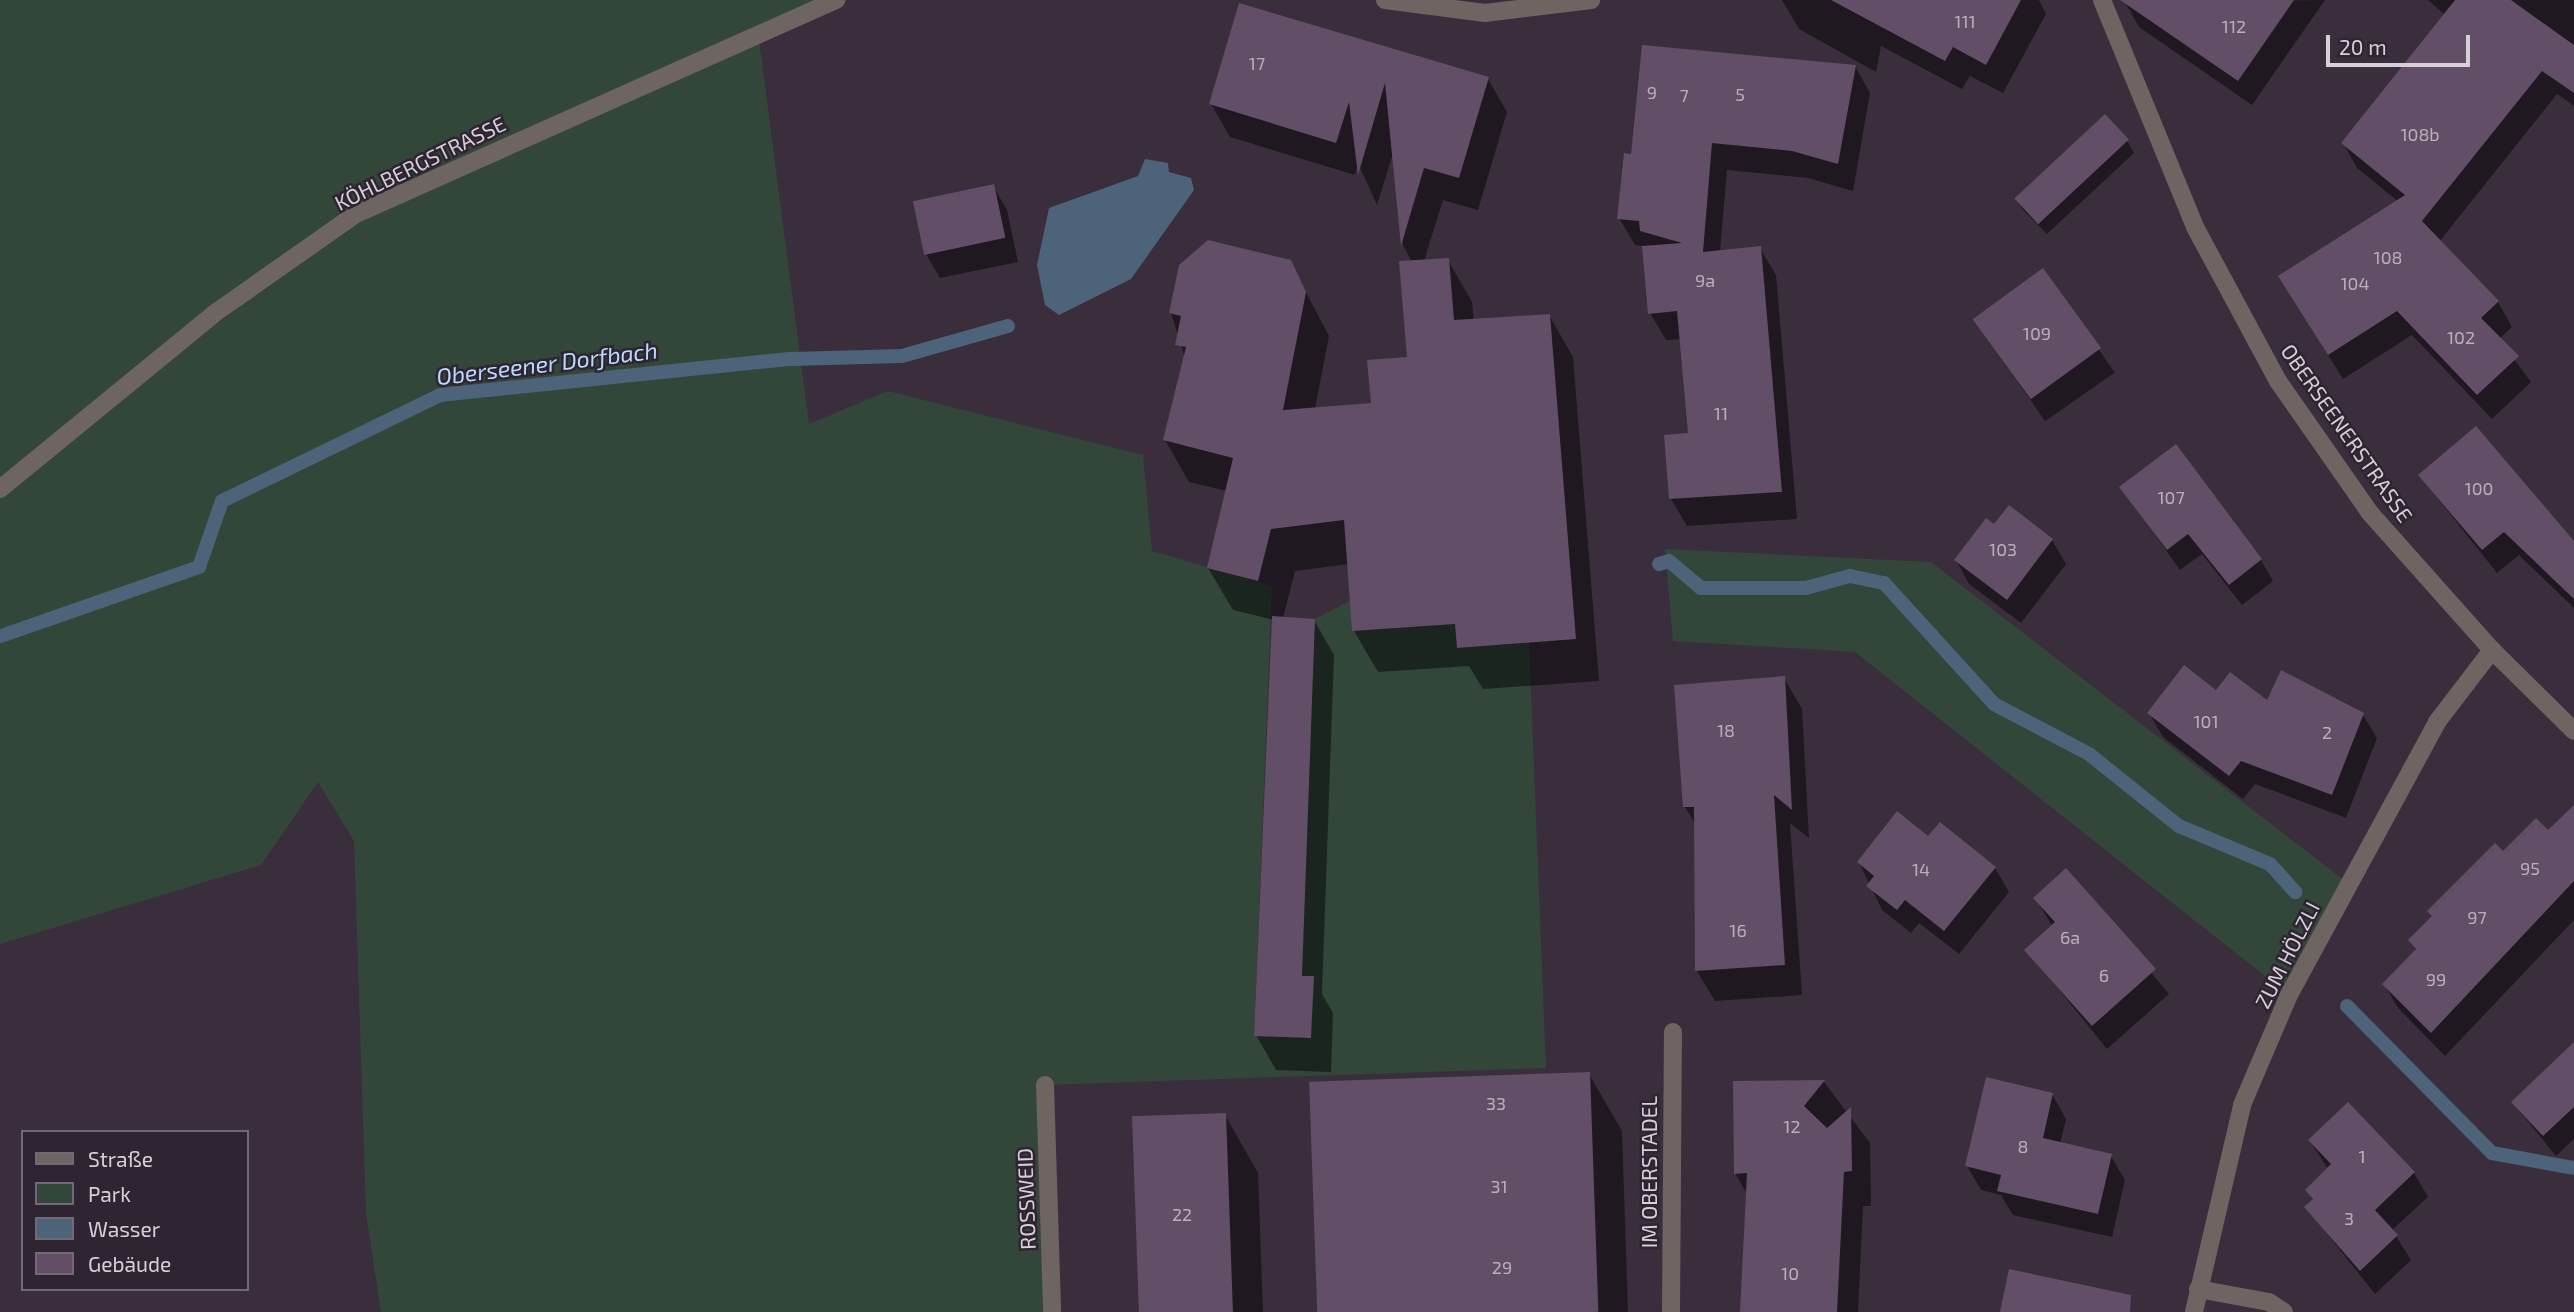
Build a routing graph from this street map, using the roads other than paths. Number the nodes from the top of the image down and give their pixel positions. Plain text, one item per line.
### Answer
1 (836, 0) edge
2 (1385, 0) edge
3 (1591, 0) edge
4 (2102, 0) edge
5 (0, 489) edge
6 (2492, 650) junction
7 (2574, 731) edge
8 (1673, 1032) dead end
9 (1045, 1085) dead end
10 (2198, 1289) junction
11 (1052, 1312) edge
12 (1671, 1312) edge
13 (2194, 1312) edge
14 (2284, 1312) edge

1 - 5 street, KÖHLBERGSTRASSE
2 - 3 street
4 - 6 street, OBERSEENERSTRASSE
6 - 7 street, OBERSEENERSTRASSE
6 - 10 street, ZUM HÖLZLI
8 - 12 street, IM OBERSTADEL
9 - 11 street, ROSSWEID
10 - 13 street, ZUM HÖLZLI
10 - 14 street

